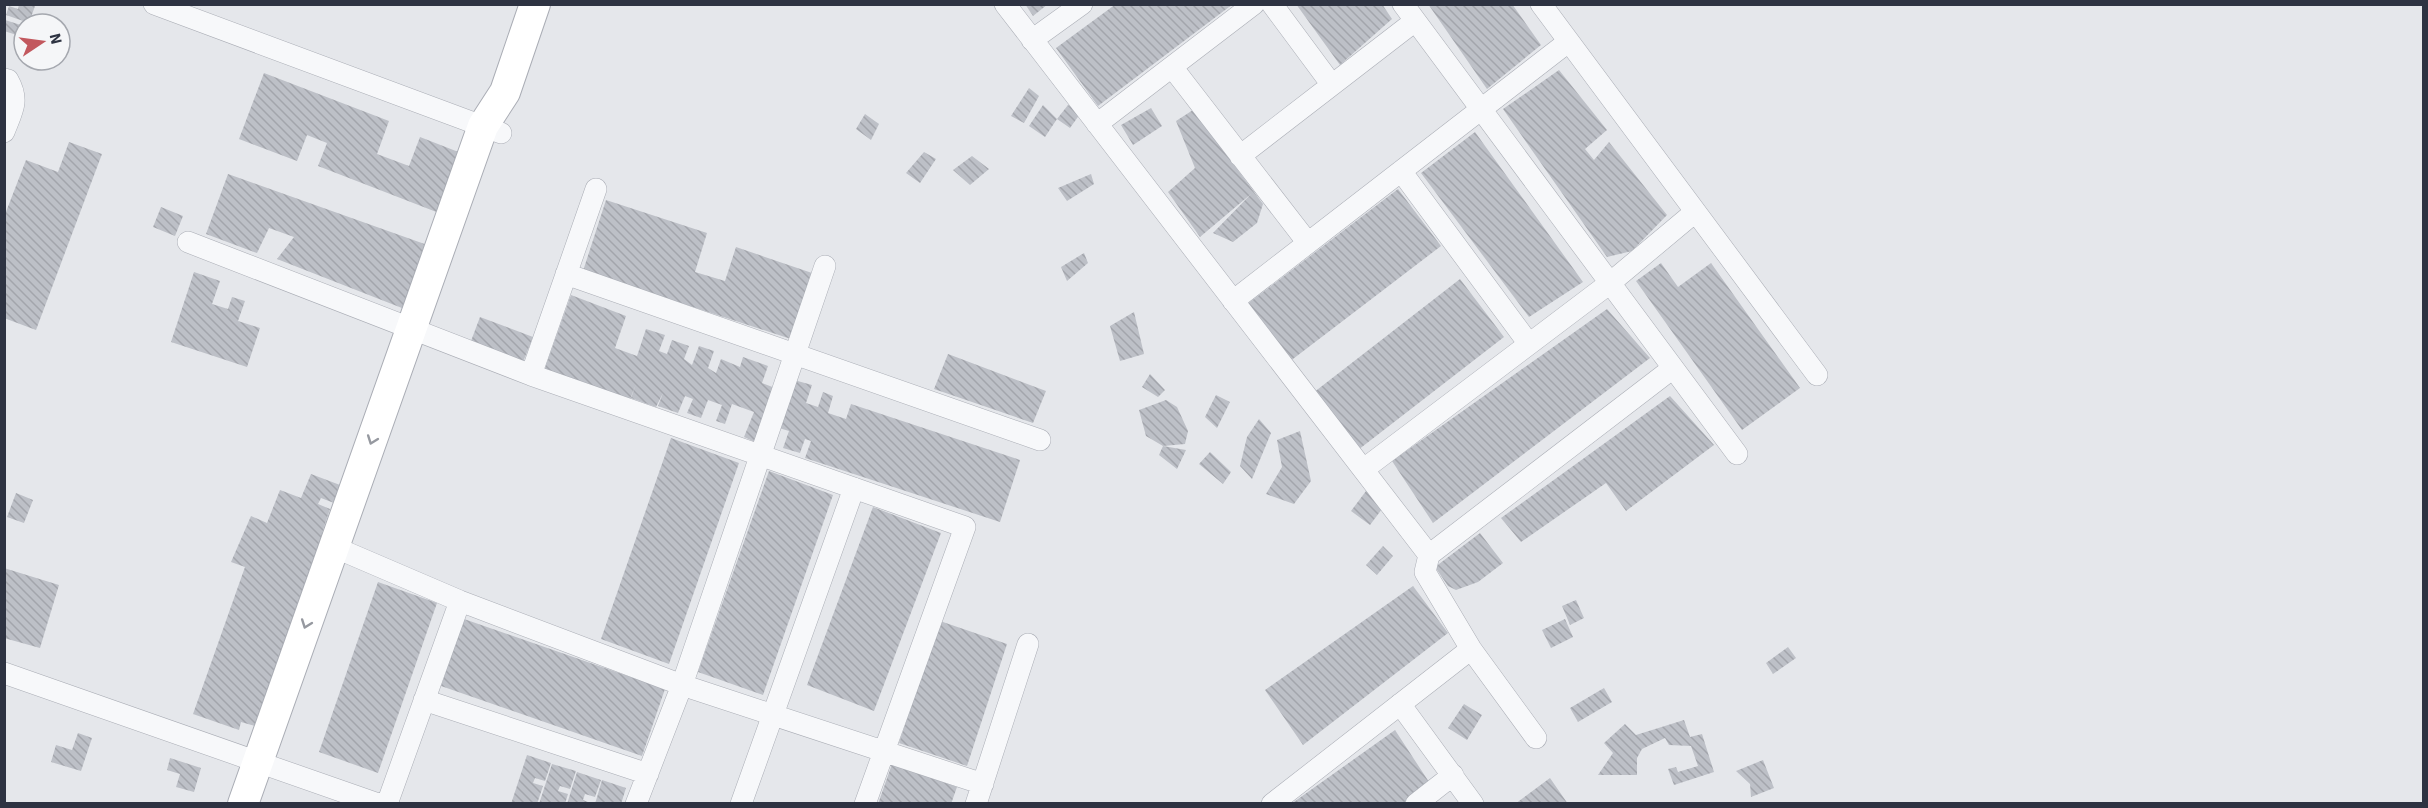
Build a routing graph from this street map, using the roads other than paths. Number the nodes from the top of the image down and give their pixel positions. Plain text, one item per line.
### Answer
1 (154, 4) edge
2 (534, 4) edge
3 (1005, 4) edge
4 (1082, 4) edge
5 (1254, 4) edge
6 (1272, 4) edge
7 (1540, 4) edge
8 (1409, 13) edge
9 (1032, 40) junction
10 (1568, 42) junction
11 (1172, 67) junction
12 (4, 79) edge
13 (1332, 85) junction
14 (1481, 110) junction
15 (1097, 124) junction
16 (492, 130) junction
17 (4, 132) edge
18 (1240, 156) junction
19 (1401, 171) junction
20 (596, 189) dead end
21 (1695, 212) junction
22 (188, 242) dead end
23 (1308, 243) junction
24 (825, 266) dead end
25 (566, 274) junction
26 (1610, 283) junction
27 (1233, 301) junction
28 (421, 331) junction
29 (1529, 344) junction
30 (794, 354) junction
31 (1673, 368) junction
32 (531, 375) junction
33 (1816, 375) dead end
34 (1040, 440) dead end
35 (1737, 454) dead end
36 (759, 455) junction
37 (1364, 469) junction
38 (854, 488) junction
39 (343, 550) junction
40 (1429, 555) junction
41 (460, 601) junction
42 (1028, 644) dead end
43 (1471, 650) junction
44 (4, 673) edge
45 (682, 685) junction
46 (424, 700) junction
47 (1400, 704) junction
48 (772, 715) junction
49 (1536, 738) dead end
50 (884, 752) junction
51 (267, 765) junction
52 (648, 774) junction
53 (1453, 776) junction
54 (979, 794) edge
55 (243, 804) edge
56 (264, 804) edge
57 (378, 804) edge
58 (387, 804) edge
59 (636, 804) edge
60 (741, 804) edge
61 (865, 804) edge
62 (1272, 804) edge
63 (1416, 804) edge
64 (1473, 804) edge

1 - 16 street
2 - 16 street
3 - 9 street
4 - 9 street
5 - 11 street
6 - 13 street
7 - 10 street
8 - 13 street
8 - 14 street
9 - 15 street
10 - 14 street
10 - 21 street
11 - 15 street
11 - 18 street
12 - 17 street
13 - 18 street
14 - 19 street
14 - 26 street
15 - 27 street
16 - 28 street
18 - 23 street
19 - 23 street
19 - 29 street
20 - 25 street
21 - 26 street
21 - 33 street
22 - 28 street
23 - 27 street
24 - 30 street
25 - 30 street
25 - 32 street
26 - 29 street
26 - 31 street
27 - 37 street
28 - 32 street
28 - 39 street
29 - 37 street
30 - 34 street
30 - 36 street
31 - 35 street
31 - 40 street
32 - 36 street
36 - 38 street
36 - 45 street
37 - 40 street
38 - 48 street
38 - 50 street
39 - 41 street
39 - 51 street
40 - 43 street
41 - 45 street
41 - 46 street
42 - 54 street
43 - 47 street
43 - 49 street
44 - 51 street
45 - 48 street
45 - 52 street
46 - 52 street
46 - 58 street
47 - 53 street
47 - 62 street
48 - 50 street
48 - 60 street
50 - 54 street
50 - 61 street
51 - 55 street
51 - 56 street
51 - 57 street
52 - 59 street
53 - 63 street
53 - 64 street

